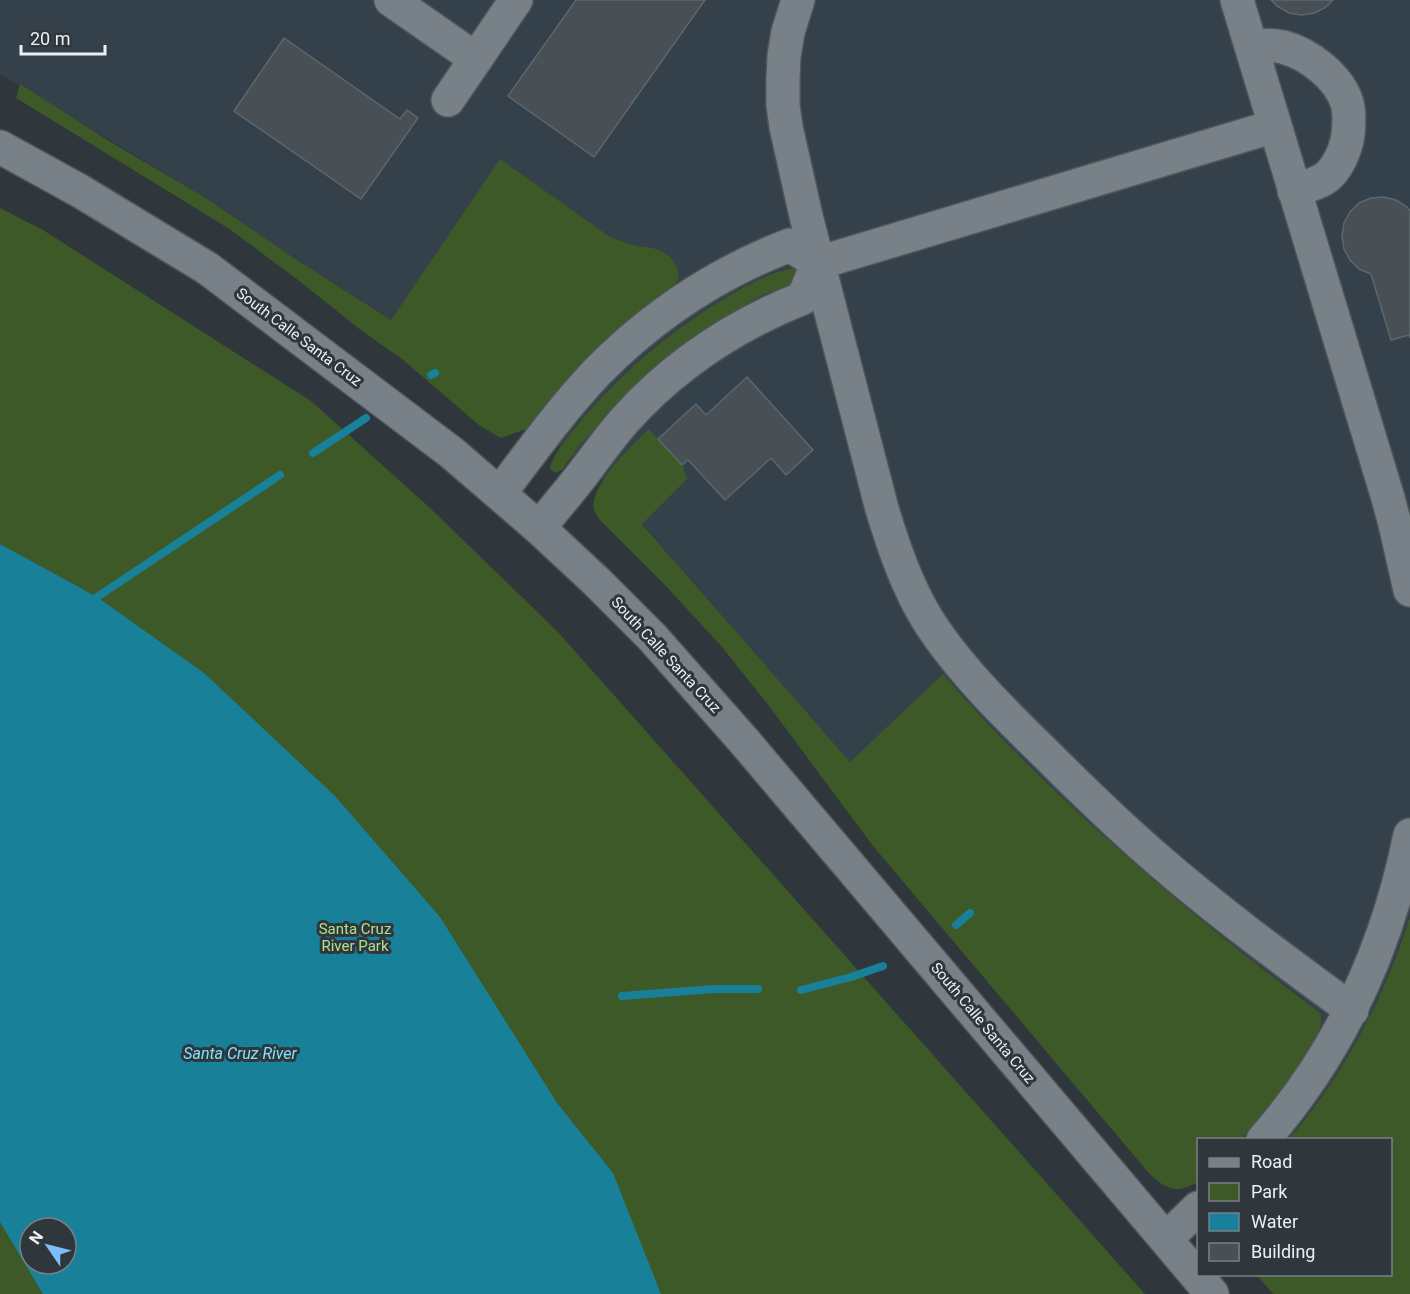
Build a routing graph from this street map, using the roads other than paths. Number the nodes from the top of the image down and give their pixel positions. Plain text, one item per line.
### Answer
1 (391, 0) edge
2 (516, 0) edge
3 (798, 0) edge
4 (1237, 0) edge
5 (1251, 46) junction
6 (476, 59) junction
7 (448, 100) dead end
8 (1275, 126) junction
9 (0, 147) edge
10 (1294, 191) junction
11 (818, 263) junction
12 (500, 493) junction
13 (539, 528) junction
14 (1410, 590) edge
15 (1410, 835) edge
16 (1352, 1010) junction
17 (1265, 1138) edge
18 (1197, 1209) edge
19 (1166, 1239) junction
20 (1212, 1294) edge

1 - 6 street
2 - 6 street
3 - 11 street
4 - 5 street
5 - 8 street
5 - 10 street
6 - 7 street
8 - 10 street
8 - 11 street
9 - 12 street, South Calle Santa Cruz
10 - 14 street
11 - 12 street
11 - 13 street
11 - 16 street
12 - 13 street, South Calle Santa Cruz
13 - 19 street, South Calle Santa Cruz
15 - 16 street
16 - 17 street
18 - 19 street
19 - 20 street, South Calle Santa Cruz

